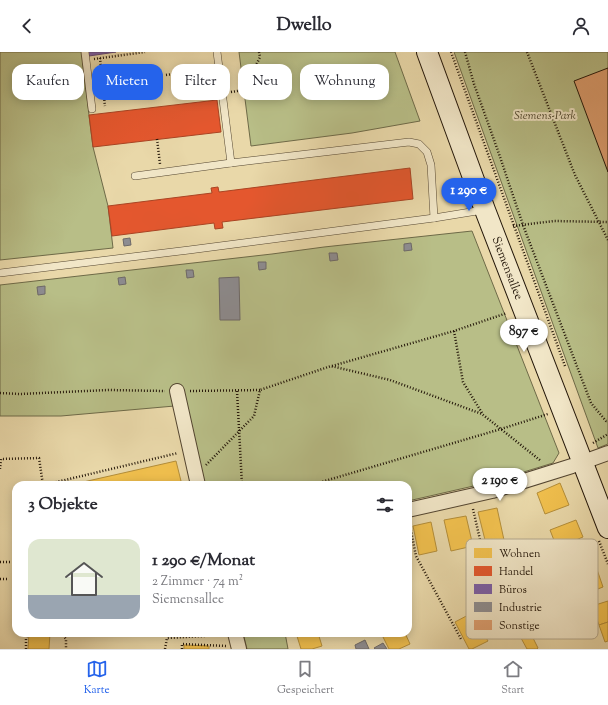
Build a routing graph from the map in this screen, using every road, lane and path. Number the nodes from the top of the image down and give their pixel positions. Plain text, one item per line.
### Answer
1 (85, 52) edge
2 (146, 52) edge
3 (218, 52) edge
4 (259, 52) edge
5 (427, 52) edge
6 (451, 52) edge
7 (465, 52) edge
8 (527, 52) edge
9 (100, 58) junction
10 (86, 60) junction
11 (220, 64) edge
12 (171, 74) edge
13 (166, 75) dead end
14 (230, 92) edge
15 (224, 100) edge
16 (105, 106) dead end
17 (92, 109) dead end
18 (157, 139) dead end
19 (231, 163) junction
20 (161, 173) junction
21 (135, 176) dead end
22 (485, 210) junction
23 (434, 218) junction
24 (599, 222) junction
25 (608, 222) edge
26 (523, 225) junction
27 (514, 226) junction
28 (509, 228) dead end
29 (608, 240) edge
30 (0, 273) edge
31 (510, 312) dead end
32 (454, 331) junction
33 (332, 366) junction
34 (566, 368) dead end
35 (260, 390) junction
36 (177, 391) junction
37 (237, 391) junction
38 (0, 393) edge
39 (563, 409) junction
40 (482, 414) junction
41 (608, 421) edge
42 (501, 429) junction
43 (239, 430) junction
44 (608, 434) edge
45 (590, 436) dead end
46 (190, 450) junction
47 (608, 452) edge
48 (583, 462) junction
49 (0, 469) edge
50 (554, 472) junction
51 (43, 481) edge
52 (61, 481) edge
53 (197, 481) edge
54 (242, 481) edge
55 (325, 481) edge
56 (470, 496) junction
57 (412, 509) edge
58 (608, 528) edge
59 (412, 536) edge
60 (480, 539) edge
61 (0, 562) edge
62 (12, 562) edge
63 (0, 579) edge
64 (9, 579) dead end
65 (26, 637) edge
66 (64, 637) edge
67 (184, 637) edge
68 (236, 637) edge
69 (461, 639) dead end
70 (216, 645) dead end
71 (26, 649) edge
72 (66, 649) edge
73 (165, 649) edge
74 (182, 649) edge
75 (239, 649) edge

1 - 10 lane
2 - 9 path
3 - 11 lane
4 - 14 path
5 - 22 main road, Siemensallee
6 - 27 path
7 - 26 path
8 - 24 path
9 - 10 path
9 - 16 path
10 - 17 lane
12 - 13 path
15 - 19 lane
18 - 20 path
19 - 20 lane
19 - 23 lane
20 - 21 lane
22 - 23 lane
22 - 39 main road, Siemensallee
23 - 30 lane
24 - 25 path
24 - 26 path
24 - 29 path
26 - 27 path
26 - 41 path
27 - 28 path
27 - 34 path
31 - 32 path
32 - 33 path
32 - 40 path
33 - 35 path
33 - 40 path
35 - 37 path
35 - 43 path
36 - 37 path
36 - 38 path
36 - 46 street
37 - 43 path
39 - 42 path
39 - 48 main road, Siemensallee
40 - 42 path
42 - 50 path
42 - 55 path
43 - 53 path
43 - 54 path
44 - 45 path
46 - 52 path
46 - 53 street
47 - 48 street
48 - 50 street
48 - 58 main road, Siemensallee
49 - 51 path
50 - 56 street
56 - 57 street
56 - 60 path
59 - 69 path
61 - 62 path
63 - 64 path
65 - 71 path
66 - 72 path
67 - 73 path
68 - 75 street
70 - 74 path

